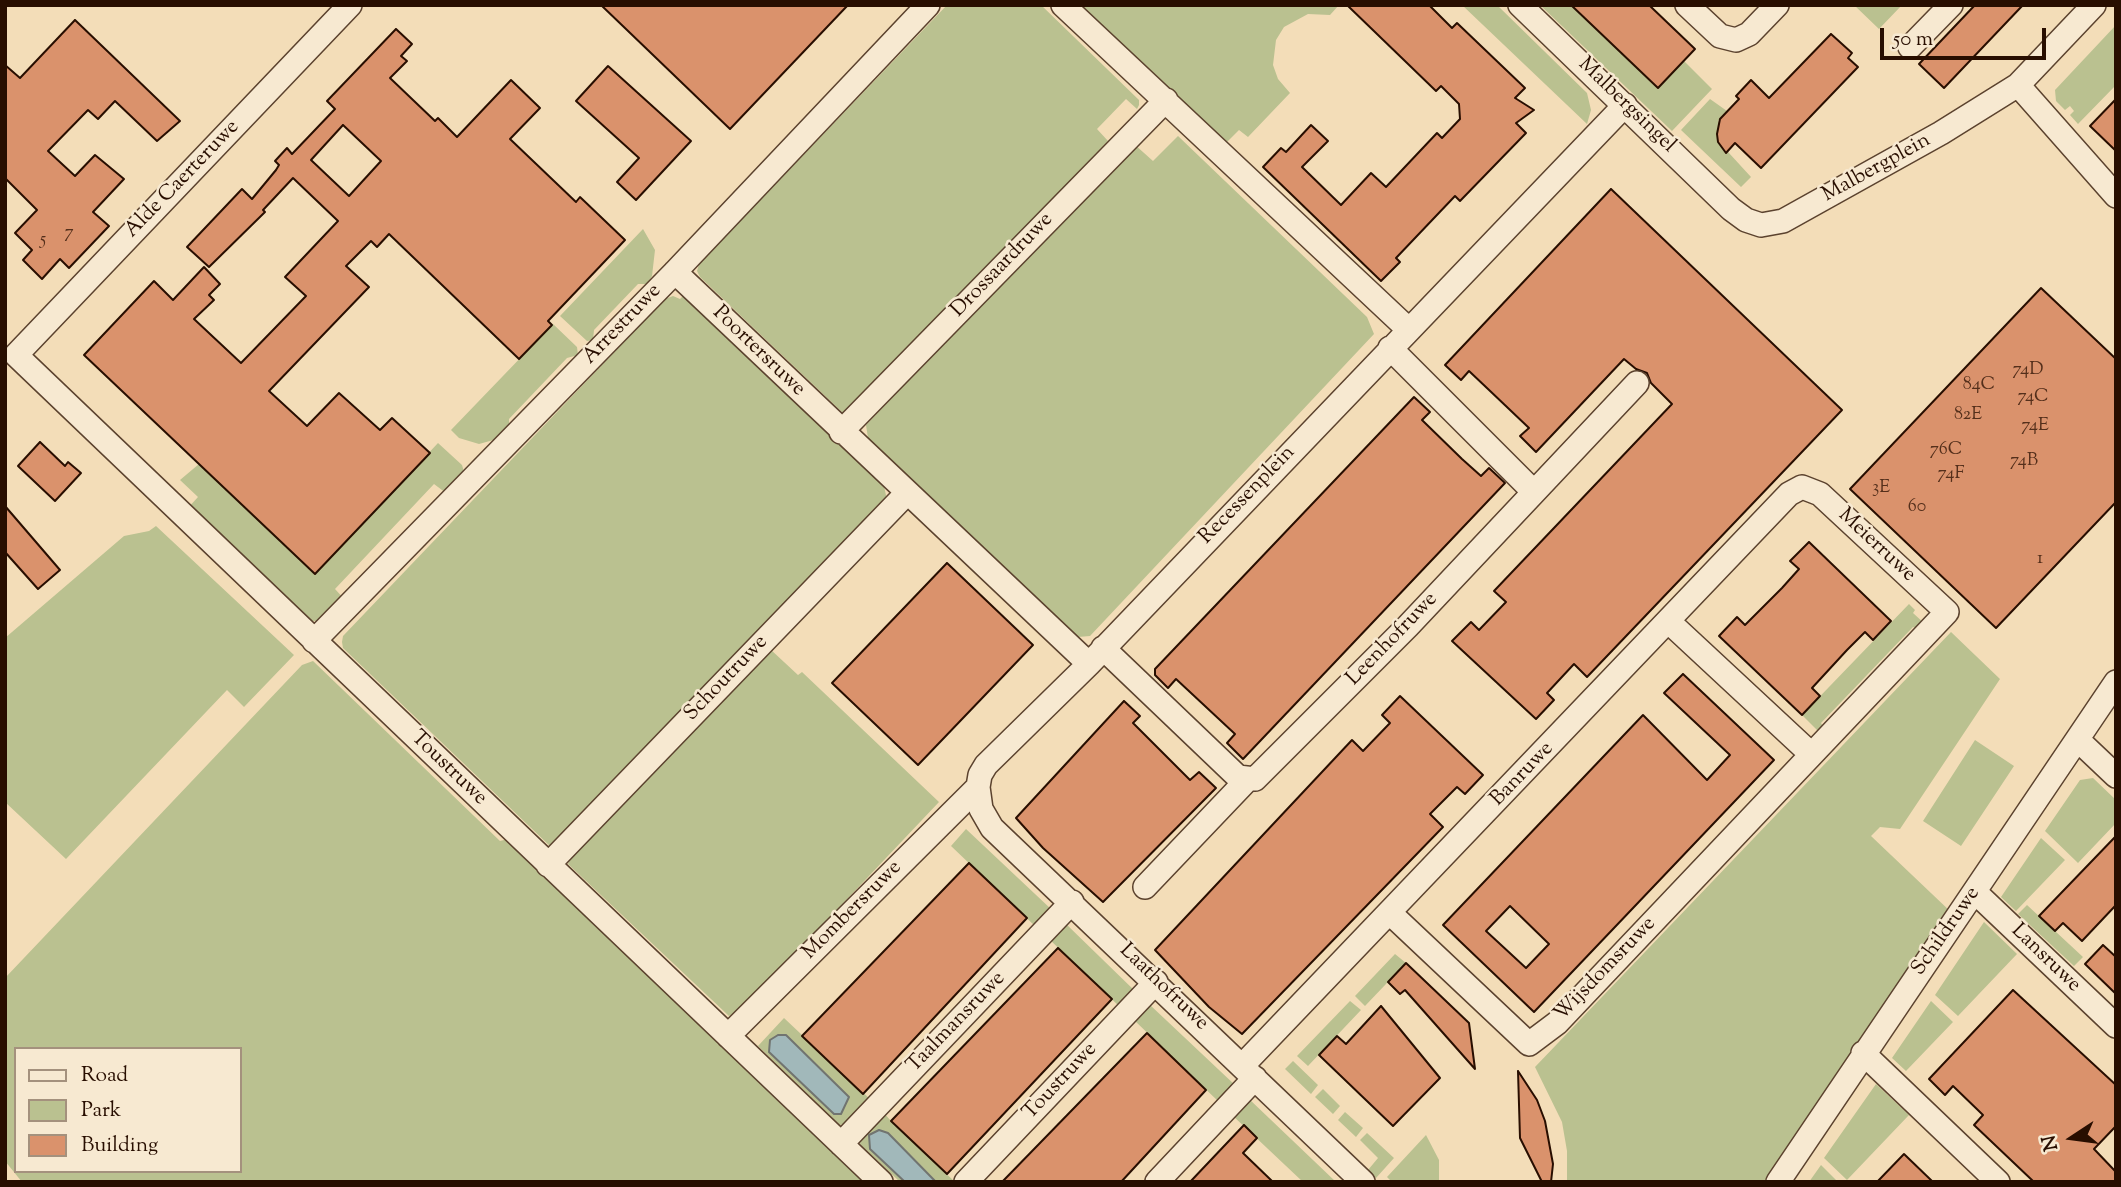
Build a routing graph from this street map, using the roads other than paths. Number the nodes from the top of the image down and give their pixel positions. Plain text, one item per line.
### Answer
1 (350, 5) edge
2 (928, 5) edge
3 (1063, 5) edge
4 (1520, 5) edge
5 (1687, 5) edge
6 (1777, 5) edge
7 (1951, 5) edge
8 (2094, 5) edge
9 (1910, 47) dead end
10 (2018, 85) junction
11 (1166, 100) junction
12 (1625, 104) junction
13 (2116, 196) edge
14 (1731, 209) joint
15 (675, 272) junction
16 (1408, 329) junction
17 (1390, 348) junction
18 (16, 355) joint
19 (1637, 383) dead end
20 (841, 432) junction
21 (1802, 487) joint
22 (1534, 492) junction
23 (906, 494) junction
24 (1947, 612) joint
25 (1668, 621) junction
26 (314, 641) junction
27 (1096, 656) junction
28 (2116, 682) edge
29 (2078, 740) junction
30 (1811, 754) junction
31 (2116, 776) edge
32 (1247, 780) junction
33 (978, 787) junction
34 (548, 865) junction
35 (1145, 887) dead end
36 (1975, 892) junction
37 (1072, 902) junction
38 (1391, 913) junction
39 (1156, 982) junction
40 (2116, 1026) edge
41 (728, 1036) junction
42 (1863, 1053) junction
43 (1249, 1071) junction
44 (841, 1144) junction
45 (1352, 1178) edge
46 (881, 1182) edge
47 (966, 1182) edge
48 (1157, 1182) edge
49 (1777, 1182) edge
50 (1998, 1182) edge

1 - 18 street, Alde Caerteruwe
2 - 15 street, Arrestruwe
3 - 11 street
4 - 12 street, Malbergsingel
5 - 6 street
7 - 9 street
8 - 10 street
10 - 13 street
10 - 14 street, Malbergplein
11 - 16 street
11 - 20 street, Drossaardruwe
12 - 14 street, Malbergsingel
12 - 16 street, Recessenplein
15 - 20 street, Poortersruwe
15 - 26 street, Arrestruwe
16 - 17 street, Recessenplein
17 - 22 street
17 - 27 street, Recessenplein
18 - 26 street, Toustruwe
19 - 22 street, Leenhofruwe
20 - 23 street
21 - 24 street, Meierruwe
21 - 25 street, Banruwe
22 - 32 street, Leenhofruwe
23 - 27 street
23 - 34 street, Schoutruwe
24 - 30 street, Wijsdomsruwe
25 - 30 street
25 - 38 street, Banruwe
26 - 34 street, Toustruwe
27 - 32 street
27 - 33 street, Recessenplein
28 - 29 street, Schildruwe
29 - 31 street
29 - 36 street, Schildruwe
30 - 38 street, Wijsdomsruwe
32 - 35 street, Leenhofruwe
33 - 37 street, Laathofruwe
33 - 41 street, Mombersruwe
34 - 41 street, Toustruwe
36 - 40 street, Lansruwe
36 - 42 street, Schildruwe
37 - 39 street, Laathofruwe
37 - 44 street, Taalmansruwe
38 - 43 street, Banruwe
39 - 43 street, Laathofruwe
39 - 47 street, Toustruwe
41 - 44 street, Toustruwe
42 - 49 street, Schildruwe
42 - 50 street
43 - 45 street, Laathofruwe
43 - 48 street, Banruwe
44 - 46 street, Toustruwe

